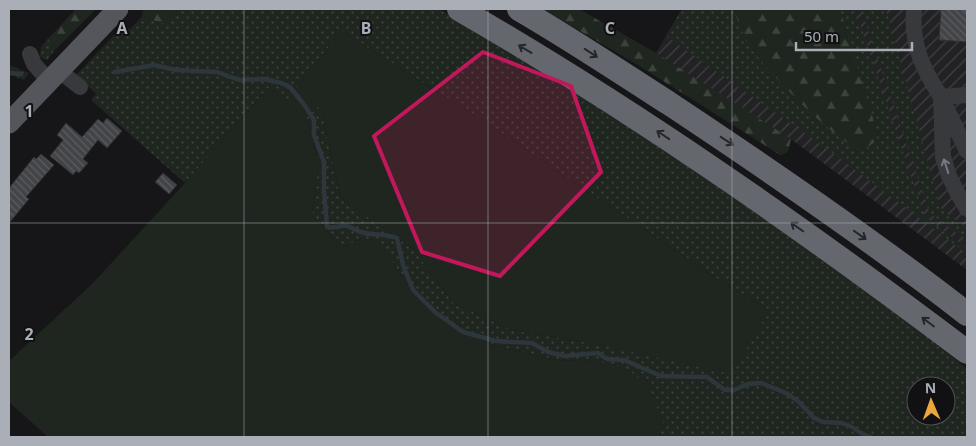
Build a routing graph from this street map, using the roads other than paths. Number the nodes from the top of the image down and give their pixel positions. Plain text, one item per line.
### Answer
1 (118, 9) edge
2 (459, 9) edge
3 (519, 9) edge
4 (914, 9) edge
5 (30, 54) dead end
6 (54, 75) junction
7 (80, 88) dead end
8 (967, 95) edge
9 (940, 97) junction
10 (9, 123) edge
11 (967, 151) edge
12 (967, 209) edge
13 (967, 314) edge
14 (967, 352) edge

1 - 6 main road
14 -> 2 highway
3 -> 13 highway
4 - 9 lane
5 - 6 lane
6 - 7 lane
6 - 10 main road
8 - 9 lane
9 - 11 lane
12 -> 9 lane

